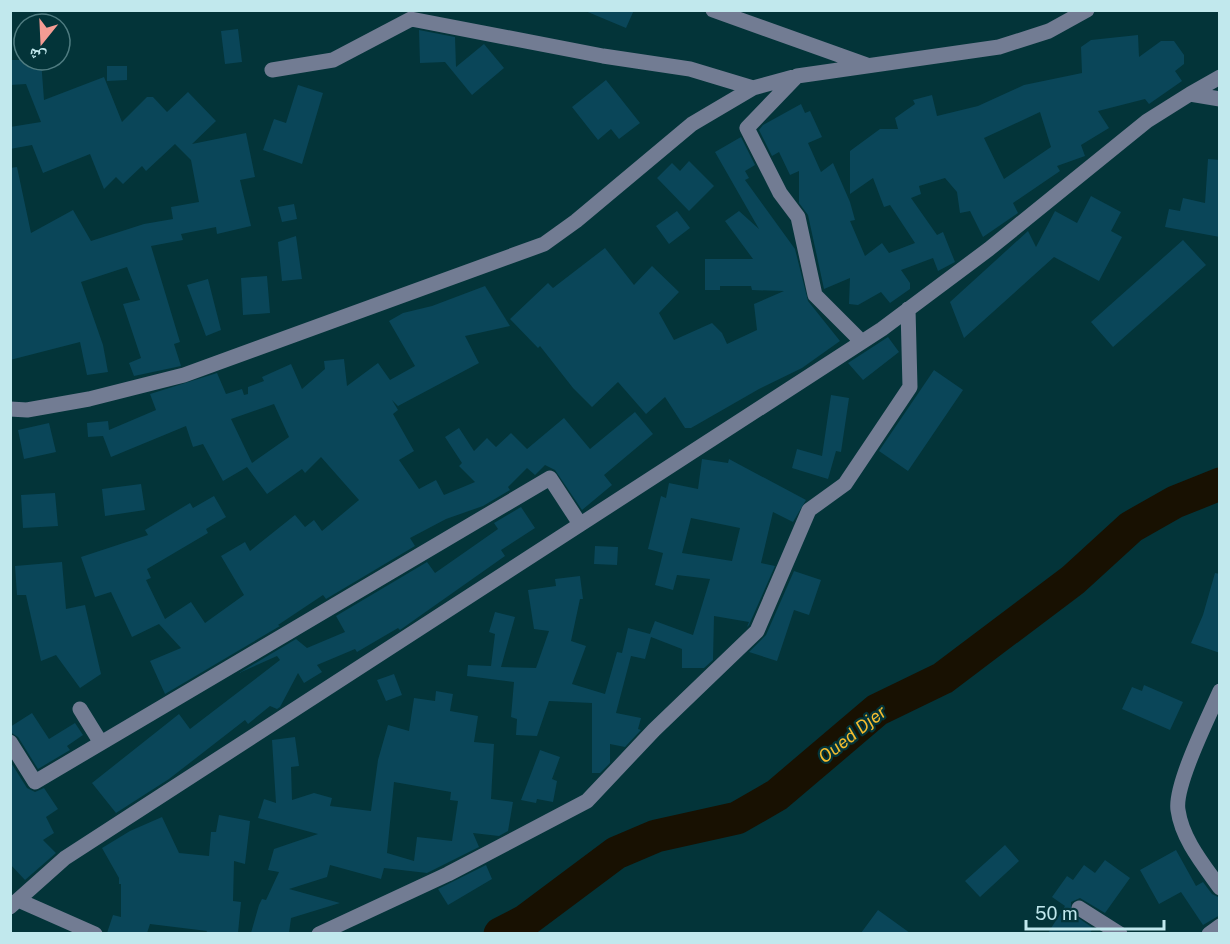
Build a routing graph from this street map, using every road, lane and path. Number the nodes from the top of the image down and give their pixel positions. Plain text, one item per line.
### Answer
1 (712, 10) edge
2 (1088, 10) edge
3 (870, 66) junction
4 (272, 70) dead end
5 (797, 76) junction
6 (1220, 77) edge
7 (753, 88) junction
8 (1190, 94) junction
9 (1220, 99) edge
10 (908, 309) junction
11 (862, 342) junction
12 (10, 409) edge
13 (580, 524) junction
14 (1220, 691) edge
15 (80, 709) dead end
16 (10, 742) edge
17 (101, 743) junction
18 (1220, 888) edge
19 (14, 904) edge
20 (1079, 908) dead end
21 (1220, 926) edge
22 (95, 933) edge
23 (319, 933) edge
24 (1120, 933) edge
25 (1209, 933) edge

1 - 3 street
2 - 3 street
3 - 5 street
4 - 7 street
5 - 7 street
5 - 11 street
6 - 8 street
7 - 12 street
8 - 9 street
8 - 10 street
10 - 11 street
10 - 23 street
11 - 13 street
13 - 17 street
13 - 19 street
14 - 18 street
15 - 17 street
16 - 17 street
19 - 22 street
20 - 24 street
21 - 25 street

